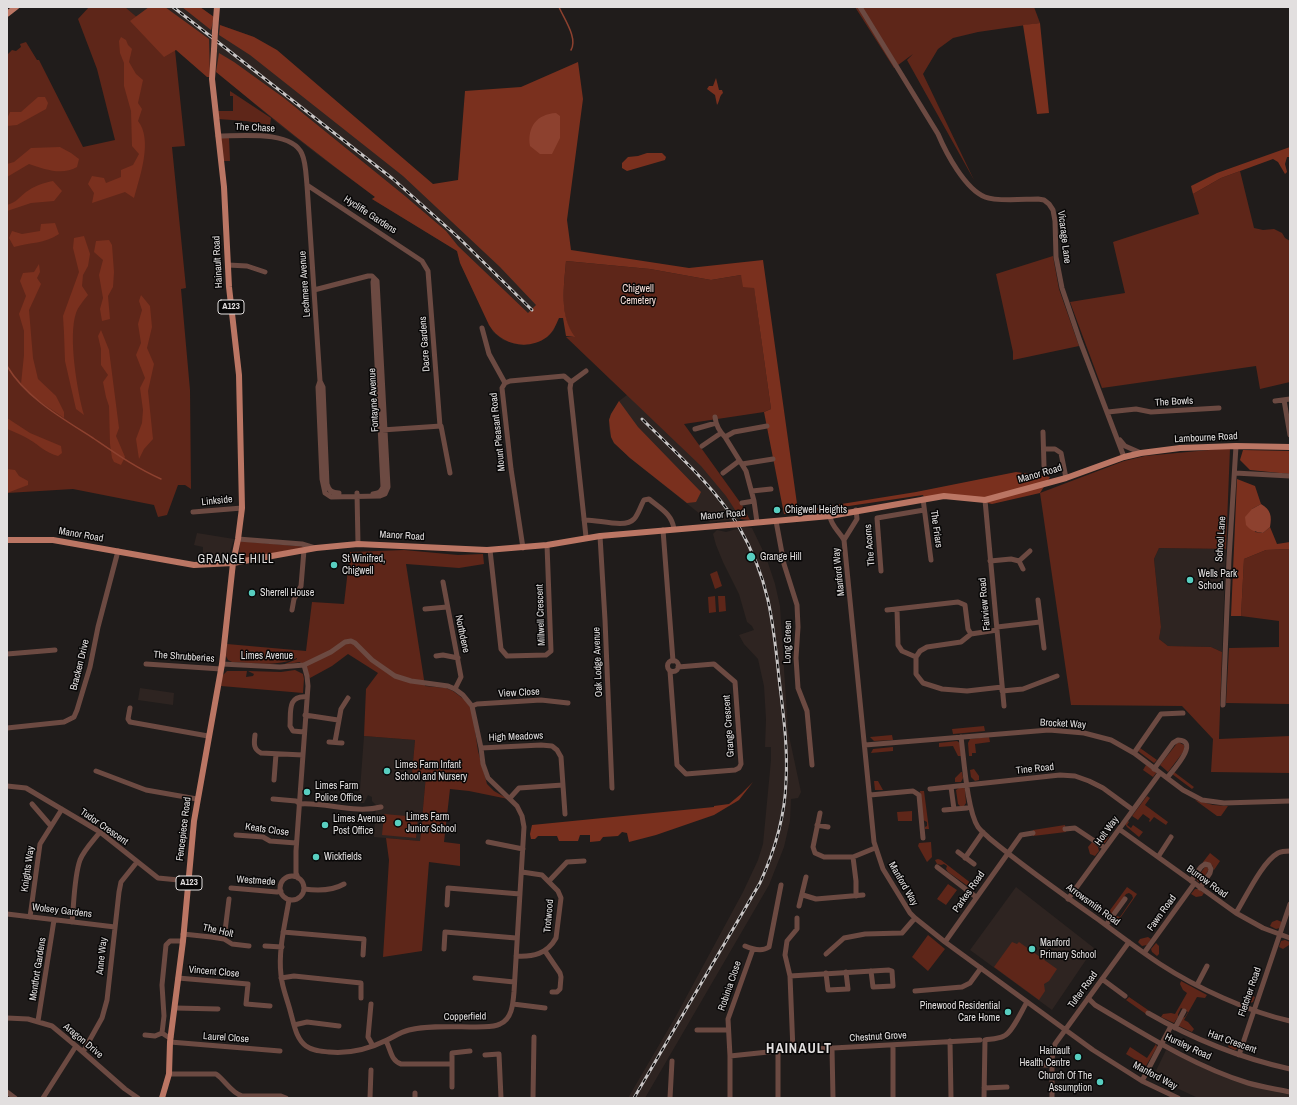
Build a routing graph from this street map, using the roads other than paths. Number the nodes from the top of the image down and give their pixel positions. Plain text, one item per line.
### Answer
1 (16, 7) edge
2 (217, 7) edge
3 (860, 7) edge
4 (7, 14) edge
5 (218, 136) junction
6 (307, 185) junction
7 (422, 261) joint
8 (228, 265) junction
9 (265, 272) dead end
10 (314, 290) junction
11 (482, 328) dead end
12 (586, 371) dead end
13 (571, 382) junction
14 (505, 383) junction
15 (1290, 399) edge
16 (1284, 400) junction
17 (1275, 401) dead end
18 (1219, 408) dead end
19 (1108, 412) junction
20 (441, 426) junction
21 (767, 426) dead end
22 (695, 429) dead end
23 (383, 430) junction
24 (1043, 432) dead end
25 (723, 435) junction
26 (1290, 435) edge
27 (1118, 438) junction
28 (702, 446) dead end
29 (1236, 446) junction
30 (1290, 447) edge
31 (1044, 449) junction
32 (1142, 453) junction
33 (1124, 457) junction
34 (773, 459) dead end
35 (741, 462) junction
36 (1044, 466) dead end
37 (1235, 472) junction
38 (450, 473) dead end
39 (723, 473) dead end
40 (1290, 476) edge
41 (1066, 478) junction
42 (771, 489) dead end
43 (752, 491) junction
44 (357, 495) junction
45 (923, 499) junction
46 (985, 500) junction
47 (754, 501) junction
48 (742, 503) dead end
49 (242, 508) junction
50 (856, 510) junction
51 (924, 510) junction
52 (193, 512) dead end
53 (830, 516) junction
54 (584, 520) junction
55 (776, 521) junction
56 (757, 522) junction
57 (674, 529) junction
58 (664, 530) junction
59 (600, 536) junction
60 (586, 537) junction
61 (7, 540) edge
62 (238, 540) junction
63 (844, 540) junction
64 (358, 544) junction
65 (547, 545) junction
66 (316, 548) junction
67 (523, 548) junction
68 (304, 550) junction
69 (490, 550) junction
70 (118, 551) junction
71 (1030, 551) dead end
72 (931, 560) dead end
73 (990, 561) junction
74 (1019, 561) junction
75 (233, 563) junction
76 (1023, 569) dead end
77 (881, 571) dead end
78 (443, 582) dead end
79 (1038, 600) dead end
80 (447, 607) junction
81 (425, 609) dead end
82 (897, 609) junction
83 (292, 610) dead end
84 (887, 610) dead end
85 (1040, 622) junction
86 (997, 629) junction
87 (971, 634) junction
88 (1044, 648) dead end
89 (55, 650) dead end
90 (7, 654) edge
91 (436, 656) dead end
92 (916, 657) junction
93 (458, 658) junction
94 (673, 661) junction
95 (146, 664) dead end
96 (304, 665) junction
97 (221, 667) junction
98 (678, 667) junction
99 (670, 671) junction
100 (1057, 676) dead end
101 (455, 689) junction
102 (1002, 689) junction
103 (307, 697) junction
104 (348, 698) dead end
105 (568, 703) dead end
106 (1223, 705) dead end
107 (472, 706) junction
108 (1004, 706) dead end
109 (130, 708) dead end
110 (1183, 713) dead end
111 (305, 715) junction
112 (338, 720) junction
113 (7, 728) edge
114 (304, 732) junction
115 (255, 735) dead end
116 (208, 736) junction
117 (961, 738) junction
118 (329, 742) dead end
119 (335, 742) junction
120 (342, 743) dead end
121 (865, 746) junction
122 (481, 748) junction
123 (1134, 753) junction
124 (276, 754) junction
125 (303, 755) junction
126 (812, 765) dead end
127 (1154, 769) junction
128 (96, 771) dead end
129 (1160, 773) junction
130 (1167, 778) junction
131 (274, 780) dead end
132 (563, 785) junction
133 (967, 785) junction
134 (7, 786) edge
135 (951, 787) junction
136 (612, 788) dead end
137 (930, 789) dead end
138 (870, 795) junction
139 (273, 798) dead end
140 (510, 798) junction
141 (197, 799) junction
142 (1290, 801) edge
143 (32, 804) dead end
144 (300, 804) junction
145 (381, 806) dead end
146 (967, 808) dead end
147 (62, 809) junction
148 (954, 809) junction
149 (944, 810) dead end
150 (1133, 810) junction
151 (820, 812) dead end
152 (565, 814) dead end
153 (817, 825) junction
154 (51, 826) junction
155 (828, 827) dead end
156 (1065, 828) dead end
157 (1119, 829) junction
158 (100, 832) junction
159 (983, 832) junction
160 (1032, 833) dead end
161 (236, 835) dead end
162 (1171, 837) dead end
163 (923, 838) dead end
164 (488, 842) dead end
165 (296, 843) junction
166 (875, 848) junction
167 (1105, 848) junction
168 (523, 849) junction
169 (296, 851) junction
170 (1290, 851) edge
171 (958, 852) dead end
172 (1007, 853) junction
173 (853, 857) junction
174 (1158, 857) junction
175 (965, 858) junction
176 (584, 861) dead end
177 (137, 862) junction
178 (974, 864) dead end
179 (941, 868) dead end
180 (522, 872) junction
181 (291, 877) junction
182 (806, 877) dead end
183 (298, 878) junction
184 (189, 881) junction
185 (549, 881) junction
186 (1193, 882) junction
187 (344, 884) dead end
188 (781, 885) dead end
189 (231, 888) dead end
190 (1200, 888) junction
191 (304, 889) junction
192 (281, 891) junction
193 (520, 894) junction
194 (803, 895) junction
195 (864, 895) dead end
196 (856, 896) junction
197 (976, 897) junction
198 (229, 899) dead end
199 (1068, 899) junction
200 (1125, 899) dead end
201 (289, 900) junction
202 (1290, 904) edge
203 (446, 905) dead end
204 (799, 906) dead end
205 (1236, 913) junction
206 (7, 914) edge
207 (30, 917) junction
208 (797, 918) dead end
209 (915, 918) junction
210 (54, 920) junction
211 (72, 922) junction
212 (1106, 926) junction
213 (115, 927) junction
214 (283, 932) junction
215 (183, 934) junction
216 (1279, 934) junction
217 (516, 938) junction
218 (1290, 938) edge
219 (224, 939) junction
220 (183, 941) junction
221 (945, 942) junction
222 (1129, 942) junction
223 (249, 946) dead end
224 (265, 946) dead end
225 (745, 946) dead end
226 (282, 947) junction
227 (444, 949) dead end
228 (753, 949) junction
229 (545, 951) junction
230 (1144, 953) junction
231 (826, 954) dead end
232 (362, 955) dead end
233 (516, 956) junction
234 (1207, 966) dead end
235 (981, 968) junction
236 (871, 971) junction
237 (846, 972) junction
238 (826, 974) junction
239 (790, 976) junction
240 (178, 978) junction
241 (281, 978) junction
242 (475, 978) dead end
243 (1102, 979) junction
244 (514, 982) junction
245 (1197, 985) junction
246 (915, 990) dead end
247 (552, 992) dead end
248 (1125, 996) dead end
249 (361, 998) dead end
250 (1088, 998) junction
251 (1027, 1002) junction
252 (371, 1004) dead end
253 (513, 1004) junction
254 (270, 1006) dead end
255 (175, 1008) junction
256 (545, 1008) dead end
257 (218, 1010) dead end
258 (1254, 1010) junction
259 (1184, 1011) dead end
260 (1148, 1013) dead end
261 (7, 1018) edge
262 (38, 1021) junction
263 (1290, 1021) edge
264 (294, 1026) junction
265 (338, 1026) dead end
266 (1173, 1027) junction
267 (1066, 1029) junction
268 (697, 1030) dead end
269 (728, 1030) junction
270 (162, 1033) junction
271 (145, 1035) dead end
272 (534, 1037) dead end
273 (171, 1039) junction
274 (980, 1040) dead end
275 (386, 1041) junction
276 (950, 1041) junction
277 (893, 1045) junction
278 (1161, 1045) junction
279 (76, 1046) junction
280 (373, 1046) junction
281 (832, 1048) junction
282 (280, 1051) dead end
283 (470, 1051) dead end
284 (778, 1051) junction
285 (793, 1051) junction
286 (83, 1052) junction
287 (485, 1055) dead end
288 (1239, 1055) junction
289 (730, 1056) junction
290 (1039, 1059) dead end
291 (672, 1061) dead end
292 (452, 1064) junction
293 (1052, 1065) junction
294 (1290, 1069) edge
295 (371, 1070) dead end
296 (169, 1074) junction
297 (1142, 1081) junction
298 (452, 1087) dead end
299 (1007, 1087) dead end
300 (984, 1088) junction
301 (7, 1092) edge
302 (1290, 1092) edge
303 (15, 1098) edge
304 (43, 1098) edge
305 (138, 1098) edge
306 (162, 1098) edge
307 (286, 1098) edge
308 (370, 1098) edge
309 (501, 1098) edge
310 (533, 1098) edge
311 (670, 1098) edge
312 (730, 1098) edge
313 (778, 1098) edge
314 (833, 1098) edge
315 (893, 1098) edge
316 (951, 1098) edge
317 (984, 1098) edge
318 (1052, 1098) edge
319 (1178, 1098) edge

1 - 4 main road
2 - 5 main road, Hainault Road / A123, bridge
3 - 19 street, Vicarage Lane
5 - 6 street, The Chase
5 - 8 main road, Hainault Road / A123
6 - 7 street, Hycliffe Gardens
6 - 10 street, Lechmere Avenue
7 - 20 street, Dacre Gardens
8 - 9 street
8 - 49 main road, Hainault Road / A123
10 - 23 street, Fontayne Avenue
10 - 44 street, Lechmere Avenue
11 - 14 street
12 - 13 street
13 - 14 street, Mount Pleasant Road
13 - 54 street
14 - 67 street, Mount Pleasant Road
15 - 16 street
16 - 17 street
16 - 26 street
18 - 19 street, The Bowls
19 - 27 street, Vicarage Lane
20 - 23 street
20 - 38 street, Dacre Gardens
21 - 25 street
22 - 25 street
23 - 44 street, Fontayne Avenue
24 - 31 street
25 - 28 street
25 - 35 street
27 - 32 street
27 - 33 street, Vicarage Lane
29 - 30 main road, Lambourne Road
29 - 32 main road, Lambourne Road
29 - 37 street, School Lane
31 - 36 street
31 - 41 street
32 - 33 main road, Lambourne Road
33 - 41 main road, Manor Road
34 - 35 street
35 - 39 street
35 - 43 street
37 - 40 street
37 - 106 street, School Lane
41 - 46 main road, Manor Road
42 - 43 street
43 - 47 street
44 - 64 street
45 - 46 main road, Manor Road
45 - 50 main road, Manor Road
45 - 51 street, The Friars
46 - 73 street, Fairview Road
47 - 48 street
47 - 56 street
49 - 52 street, Linkside
49 - 62 main road, Hainault Road / A123
50 - 53 main road, Manor Road
50 - 63 street, Manford Way
51 - 72 street, The Friars
51 - 77 street, The Acorns
53 - 55 main road, Manor Road
53 - 63 street, Manford Way
54 - 57 street
54 - 60 street
55 - 56 main road, Manor Road
55 - 126 street, Long Green
56 - 57 main road, Manor Road, bridge
57 - 58 main road, Manor Road
58 - 59 main road, Manor Road
58 - 94 street, Grange Crescent
59 - 60 main road, Manor Road
59 - 136 street, Oak Lodge Avenue
60 - 65 main road, Manor Road
61 - 70 main road, Manor Road
62 - 66 street, Manor Road
62 - 75 main road, Hainault Road / A123
63 - 121 street, Manford Way
64 - 66 main road, Manor Road
64 - 69 main road, Manor Road
65 - 67 main road, Manor Road
65 - 69 street, Millwell Crescent
66 - 68 main road, Manor Road
67 - 69 main road, Manor Road
68 - 75 main road, Manor Road
68 - 83 street
70 - 75 main road, Manor Road
70 - 113 street, Bracken Drive
71 - 74 street
73 - 74 street
73 - 86 street, Fairview Road
74 - 76 street
75 - 97 main road, Fencepiece Road / A123
78 - 80 street, Northdene
79 - 85 street
80 - 81 street
80 - 93 street, Northdene
82 - 84 street
82 - 87 street
82 - 92 street
85 - 86 street
85 - 88 street
86 - 87 street
86 - 102 street, Fairview Road
87 - 92 street
89 - 90 street
91 - 93 street
92 - 102 street
93 - 101 street, Northdene
94 - 98 street
94 - 99 street, Grange Crescent
95 - 97 street, The Shrubberies
96 - 97 street, Limes Avenue
96 - 101 street
96 - 103 street, Limes Avenue
97 - 116 main road, Fencepiece Road / A123
98 - 99 street, Grange Crescent
98 - 99 street, Grange Crescent
100 - 102 street
101 - 107 street
102 - 108 street, Fairview Road
103 - 111 street, Limes Avenue
103 - 114 street
104 - 112 street
105 - 107 street, View Close
107 - 122 street, Copperfield
109 - 116 street
110 - 123 street
111 - 112 street
111 - 114 street, Limes Avenue
112 - 119 street
114 - 125 street, Limes Avenue
115 - 124 street
116 - 141 main road, Fencepiece Road / A123
117 - 121 street, Brocket Way
117 - 123 street, Brocket Way
117 - 133 street, Arrowsmith Road
118 - 119 street
119 - 120 street
121 - 138 street, Manford Way
122 - 132 street, High Meadows
122 - 140 street, Copperfield
123 - 127 street, Brocket Way
124 - 125 street
124 - 131 street
125 - 144 street, Limes Avenue
127 - 129 street, Brocket Way
127 - 130 street
128 - 141 street
129 - 130 street, Brocket Way
129 - 150 street, Holt Way
130 - 142 street, Brocket Way
132 - 140 street
132 - 152 street, High Meadows
133 - 135 street, Tine Road
133 - 150 street, Tine Road
133 - 159 street, Arrowsmith Road
134 - 147 street, Tudor Crescent
135 - 137 street, Tine Road
135 - 148 street
138 - 163 street
138 - 166 street, Manford Way
139 - 144 street
140 - 168 street, Copperfield
141 - 184 main road, Fencepiece Road / A123
143 - 154 street
144 - 145 street
144 - 165 street, Limes Avenue
146 - 148 street
147 - 154 street, Knights Way
147 - 158 street, Tudor Crescent
148 - 149 street
150 - 157 street, Holt Way
151 - 153 street
153 - 155 street
153 - 173 street
154 - 207 street, Knights Way
156 - 167 street
157 - 167 street, Holt Way
157 - 174 street, Burrow Road
158 - 177 street, Tudor Crescent
158 - 211 street
159 - 172 street, Arrowsmith Road
159 - 175 street
160 - 172 street, Parkes Road
161 - 165 street, Keats Close
162 - 174 street
164 - 168 street
165 - 169 street, Limes Avenue
166 - 173 street
166 - 209 street, Manford Way
167 - 199 street, Holt Way
168 - 180 street, Copperfield
169 - 181 street, Limes Avenue
169 - 183 street, Limes Avenue
170 - 205 street
171 - 175 street
172 - 197 street, Parkes Road
172 - 199 street, Arrowsmith Road
173 - 196 street
174 - 186 street, Burrow Road
175 - 178 street
176 - 185 street
177 - 184 street, Tudor Crescent
177 - 213 street, Anne Way
179 - 197 street
180 - 185 street
180 - 193 street, Copperfield
181 - 183 street
181 - 192 street
182 - 194 street
183 - 191 street
184 - 215 main road, Fencepiece Road / A123
185 - 229 street, Trotwood
186 - 190 street, Burrow Road
186 - 190 street, Fawn Road
186 - 230 street, Fawn Road
187 - 191 street
188 - 228 street
189 - 192 street, Westmede
190 - 205 street, Burrow Road
191 - 201 street
192 - 201 street
193 - 203 street
193 - 217 street, Copperfield
194 - 196 street
194 - 204 street
195 - 196 street
197 - 221 street, Parkes Road
198 - 219 street
199 - 212 street, Arrowsmith Road
200 - 212 street
201 - 214 street
202 - 216 street, Fletcher Road
205 - 216 street, Burrow Road
206 - 207 street, Wolsey Gardens
207 - 210 street, Wolsey Gardens
208 - 239 street
209 - 221 street, Manford Way
209 - 231 street
210 - 211 street, Wolsey Gardens
210 - 262 street, Montfort Gardens
211 - 213 street, Wolsey Gardens
212 - 222 street, Arrowsmith Road
213 - 286 street, Anne Way
214 - 226 street
214 - 232 street
215 - 219 street, The Holt
215 - 220 main road, Fencepiece Road / A123
216 - 218 street, Burrow Road
216 - 258 street, Fletcher Road
217 - 227 street
217 - 233 street, Copperfield
219 - 223 street, The Holt
220 - 240 main road, Fencepiece Road / A123
220 - 270 street
221 - 235 street, Manford Way
222 - 230 street, Arrowsmith Road
222 - 243 street, Tufter Road
224 - 226 street
225 - 228 street
226 - 241 street
228 - 269 street, Robinia Close
229 - 233 street
229 - 247 street
230 - 245 street, Arrowsmith Road
233 - 244 street, Copperfield
234 - 245 street
235 - 246 street
235 - 251 street, Manford Way
236 - 236 street
236 - 237 street
237 - 238 street
237 - 238 street
238 - 239 street
239 - 285 street
240 - 254 street, Vincent Close
240 - 255 main road, Fencepiece Road / A123
241 - 249 street
241 - 264 street
242 - 244 street
243 - 248 street
243 - 250 street, Tufter Road
244 - 253 street, Copperfield
245 - 258 street, Arrowsmith Road
250 - 267 street, Tufter Road
250 - 278 street, Hursley Road
251 - 267 street, Manford Way
251 - 300 street
252 - 280 street
253 - 256 street
253 - 275 street, Copperfield
255 - 257 street
255 - 273 main road, Fencepiece Road / A123
258 - 263 street, Arrowsmith Road
258 - 288 street, Fletcher Road
259 - 266 street
260 - 266 street, Hart Crescent
261 - 262 street, Aragon Drive
262 - 279 street, Aragon Drive
264 - 265 street
264 - 280 street
266 - 278 street
266 - 288 street, Hart Crescent
267 - 293 street, Tufter Road
267 - 297 street, Manford Way
268 - 269 street
269 - 289 street, Robinia Close
270 - 271 street
270 - 273 street, Laurel Close
272 - 310 street
273 - 282 street, Laurel Close
273 - 296 main road, Fencepiece Road / A123
274 - 276 street, Chestnut Grove
275 - 280 street
275 - 292 street
276 - 277 street, Chestnut Grove
276 - 316 street
277 - 281 street, Chestnut Grove
277 - 315 street
278 - 297 street
278 - 302 street, Hursley Road
279 - 286 street, Aragon Drive
279 - 304 street
281 - 285 street, Chestnut Grove
281 - 314 street
283 - 292 street
284 - 285 street, Chestnut Grove
284 - 289 street, Chestnut Grove
284 - 313 street
286 - 305 street, Aragon Drive
287 - 309 street
288 - 294 street, Hart Crescent
289 - 312 street, Robinia Close
290 - 293 street
291 - 311 street
292 - 298 street
293 - 318 street, Tufter Road
295 - 308 street
296 - 306 main road, Fencepiece Road / A123
296 - 307 street
297 - 319 street, Manford Way
299 - 300 street
300 - 317 street
301 - 303 street

